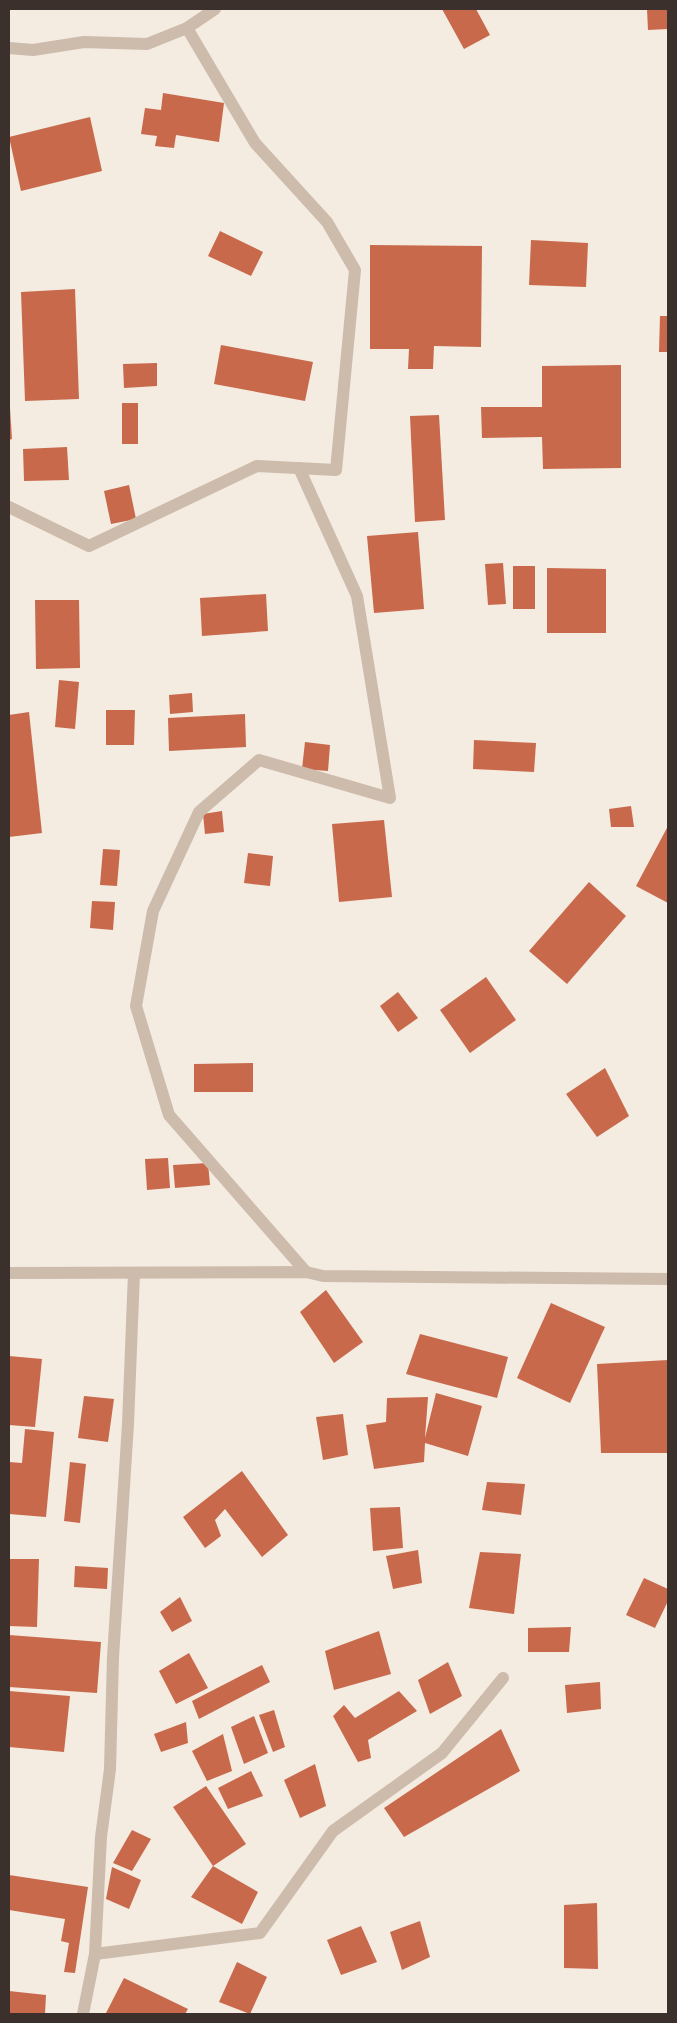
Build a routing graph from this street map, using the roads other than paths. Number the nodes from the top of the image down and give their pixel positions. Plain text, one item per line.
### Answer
1 (215, 9) edge
2 (187, 28) junction
3 (9, 48) edge
4 (298, 468) junction
5 (9, 507) edge
6 (134, 1272) junction
7 (306, 1272) junction
8 (9, 1273) edge
9 (668, 1280) edge
10 (503, 1678) dead end
11 (95, 1954) junction
12 (83, 2014) edge

1 - 2 street
2 - 3 street
2 - 4 street
4 - 5 street
4 - 7 street
6 - 7 street
6 - 8 street
6 - 11 street
7 - 9 street
10 - 11 street
11 - 12 street

